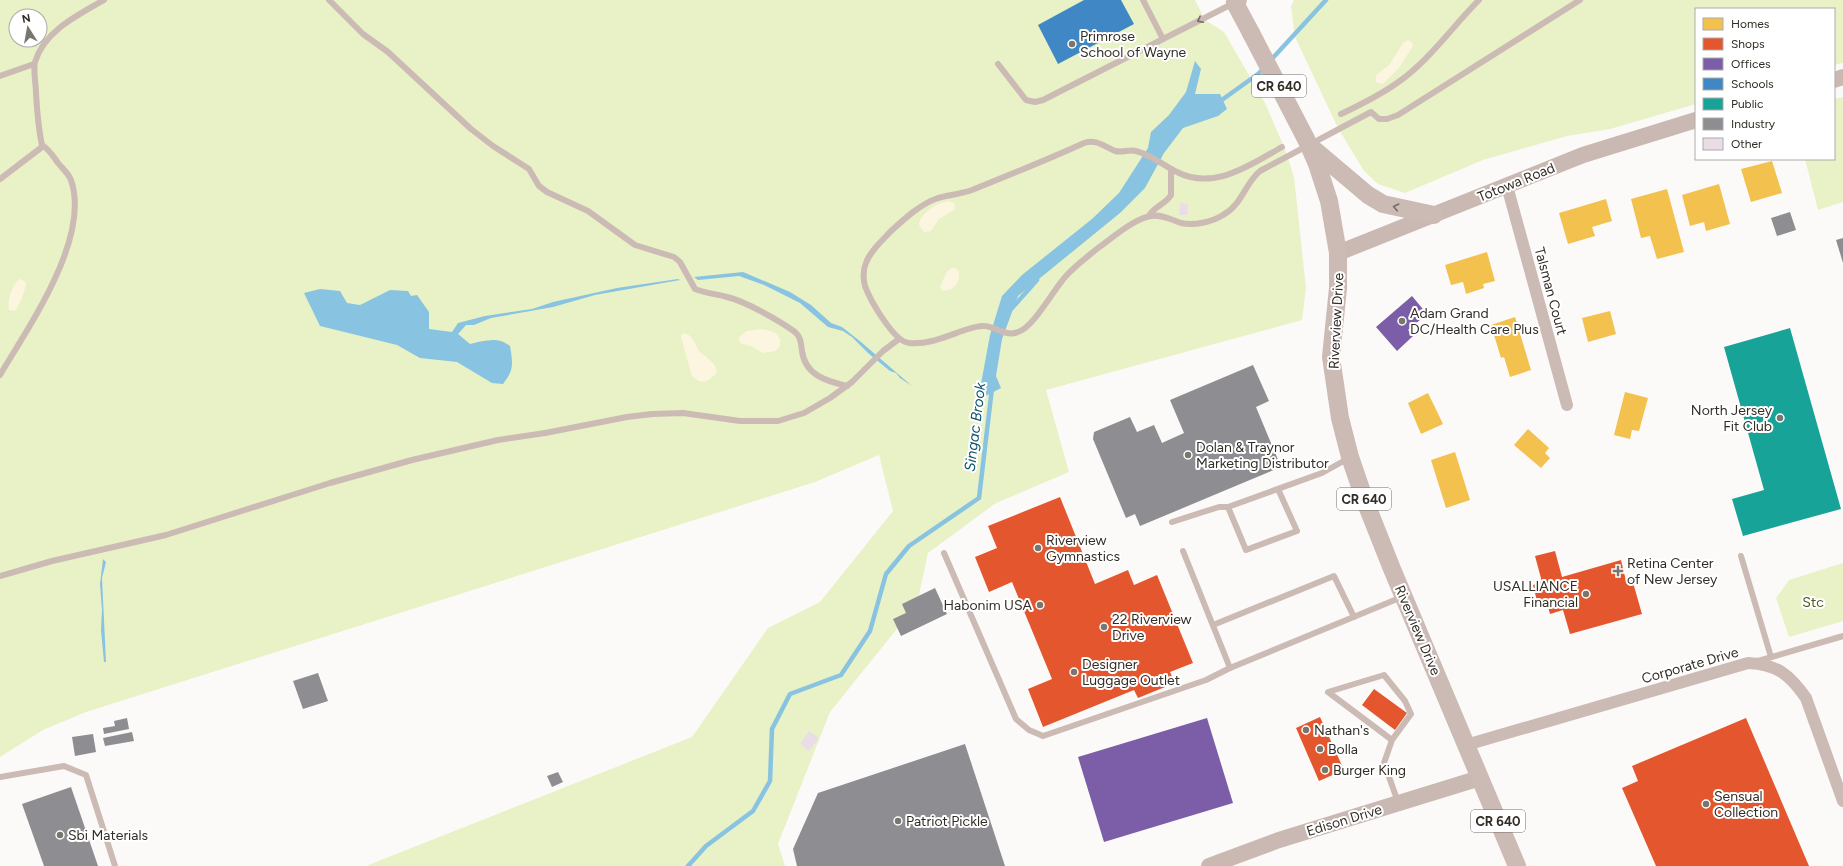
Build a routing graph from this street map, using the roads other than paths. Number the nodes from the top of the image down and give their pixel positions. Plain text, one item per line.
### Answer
1 (104, 0) edge
2 (329, 0) edge
3 (1143, 0) edge
4 (1479, 0) edge
5 (1580, 0) edge
6 (1236, 1) edge
7 (1163, 39) junction
8 (34, 64) junction
9 (998, 64) dead end
10 (0, 76) edge
11 (1366, 102) junction
12 (1371, 112) junction
13 (1341, 114) dead end
14 (1695, 120) edge
15 (1308, 142) junction
16 (42, 145) junction
17 (1282, 147) dead end
18 (1252, 164) junction
19 (1171, 169) junction
20 (1253, 176) junction
21 (0, 179) edge
22 (1507, 186) junction
23 (1434, 215) junction
24 (1149, 216) junction
25 (1338, 252) junction
26 (899, 340) junction
27 (0, 375) edge
28 (847, 386) junction
29 (1567, 405) dead end
30 (1350, 457) junction
31 (1278, 489) junction
32 (1228, 507) junction
33 (1172, 522) dead end
34 (1183, 551) dead end
35 (944, 553) dead end
36 (1741, 556) dead end
37 (0, 576) edge
38 (1404, 597) junction
39 (1354, 617) junction
40 (1213, 625) junction
41 (1843, 636) edge
42 (1771, 657) junction
43 (1748, 663) junction
44 (1230, 668) junction
45 (1392, 740) junction
46 (1466, 745) junction
47 (0, 777) edge
48 (1480, 778) junction
49 (1843, 801) edge
50 (1399, 803) junction
51 (115, 866) edge
52 (1209, 866) edge
53 (1517, 866) edge

1 - 8 lane
2 - 28 lane
3 - 7 lane
4 - 11 lane
5 - 12 lane
6 -> 7 lane
6 - 15 main road, Riverview Drive / CR 640, bridge
7 - 9 lane
8 - 10 lane
8 - 16 lane
11 - 12 lane
11 - 13 lane
12 - 15 lane
14 - 22 main road, Totowa Road
15 - 20 lane
23 -> 15 main road
15 - 25 main road, Riverview Drive / CR 640
16 - 21 lane
16 - 27 lane
17 - 18 lane
18 - 19 lane
18 - 20 lane
19 - 24 lane
19 - 26 lane
20 - 24 lane
22 - 23 main road, Totowa Road
22 - 29 street, Talsman Court
23 - 25 main road, Totowa Road
24 - 26 lane
25 - 30 main road, Riverview Drive / CR 640
26 - 28 lane
28 - 37 lane
30 - 31 lane
30 - 38 main road, Riverview Drive / CR 640
31 - 32 lane
31 - 32 lane
32 - 33 lane
34 - 40 lane
35 - 44 lane
36 - 42 lane
38 - 39 lane
38 - 46 main road, Riverview Drive / CR 640
39 - 40 lane
39 - 44 lane
40 - 44 lane
41 - 42 lane
42 - 43 lane
43 - 46 street, Corporate Drive
43 - 49 street, Corporate Drive
45 - 45 lane
45 - 50 lane
46 - 48 main road, Riverview Drive / CR 640
47 - 51 lane
48 - 50 main road, Edison Drive
48 - 53 main road, Riverview Drive / CR 640
50 - 52 main road, Edison Drive

